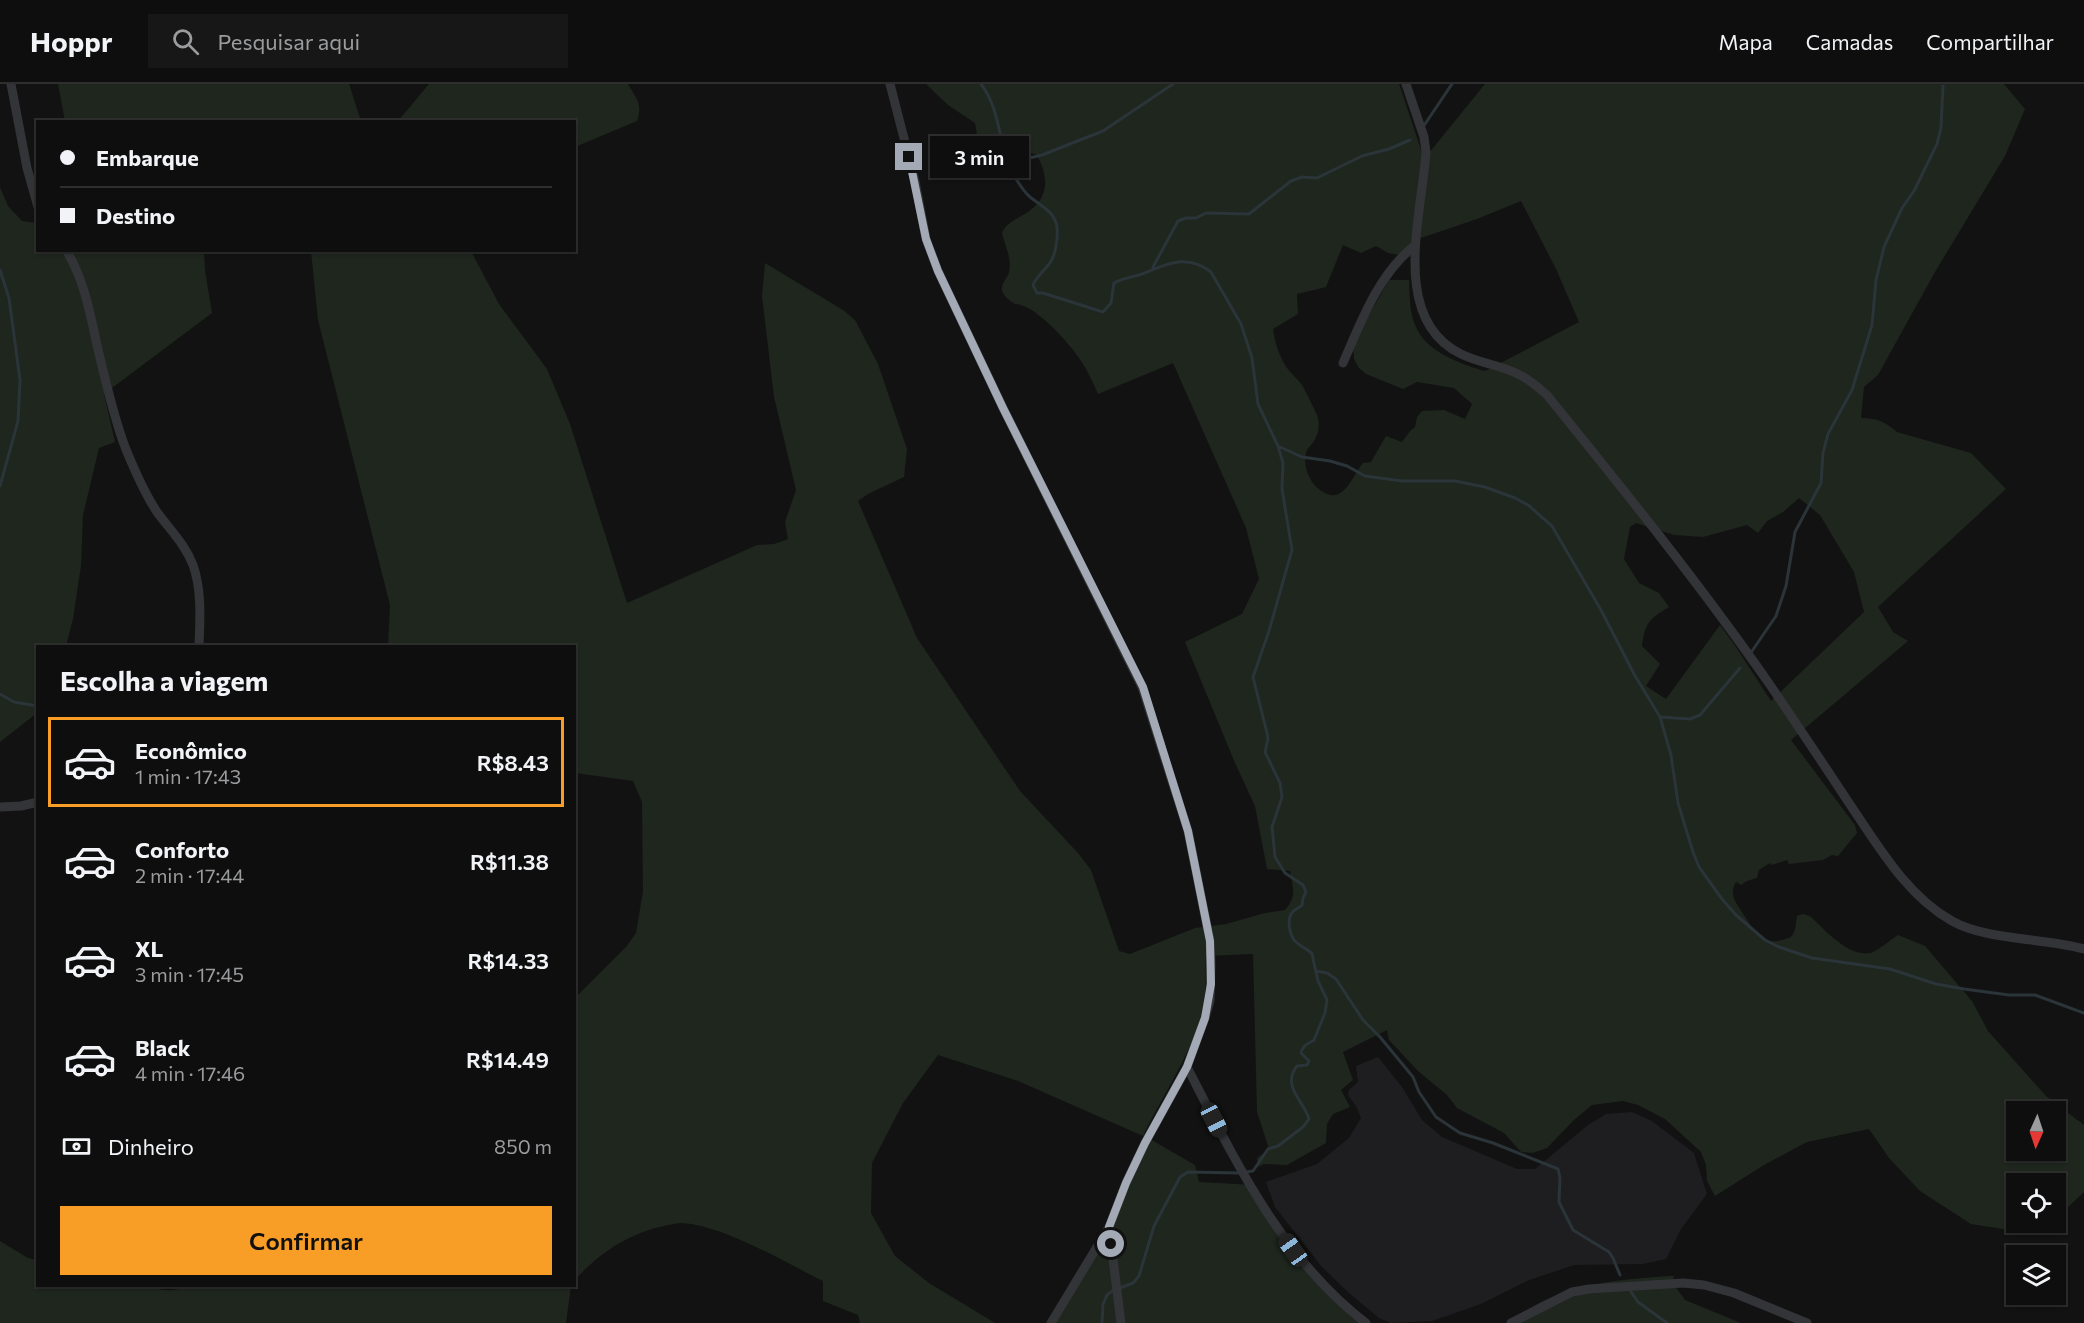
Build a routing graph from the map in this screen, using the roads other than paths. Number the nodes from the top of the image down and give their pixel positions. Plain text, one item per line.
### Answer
1 (11, 84) edge
2 (890, 84) edge
3 (1406, 84) edge
4 (36, 200) edge
5 (1414, 246) junction
6 (67, 252) edge
7 (1343, 363) dead end
8 (200, 645) edge
9 (36, 802) edge
10 (0, 807) edge
11 (2084, 949) edge
12 (1187, 1067) junction
13 (1109, 1227) junction
14 (1051, 1323) edge
15 (1121, 1323) edge
16 (1366, 1323) edge
17 (1511, 1323) edge
18 (1807, 1323) edge

1 - 4 street
2 - 12 street
3 - 5 street
5 - 7 street
5 - 11 street
6 - 8 street
9 - 10 street
12 - 13 street
12 - 16 street
13 - 14 street
13 - 15 street
17 - 18 street

